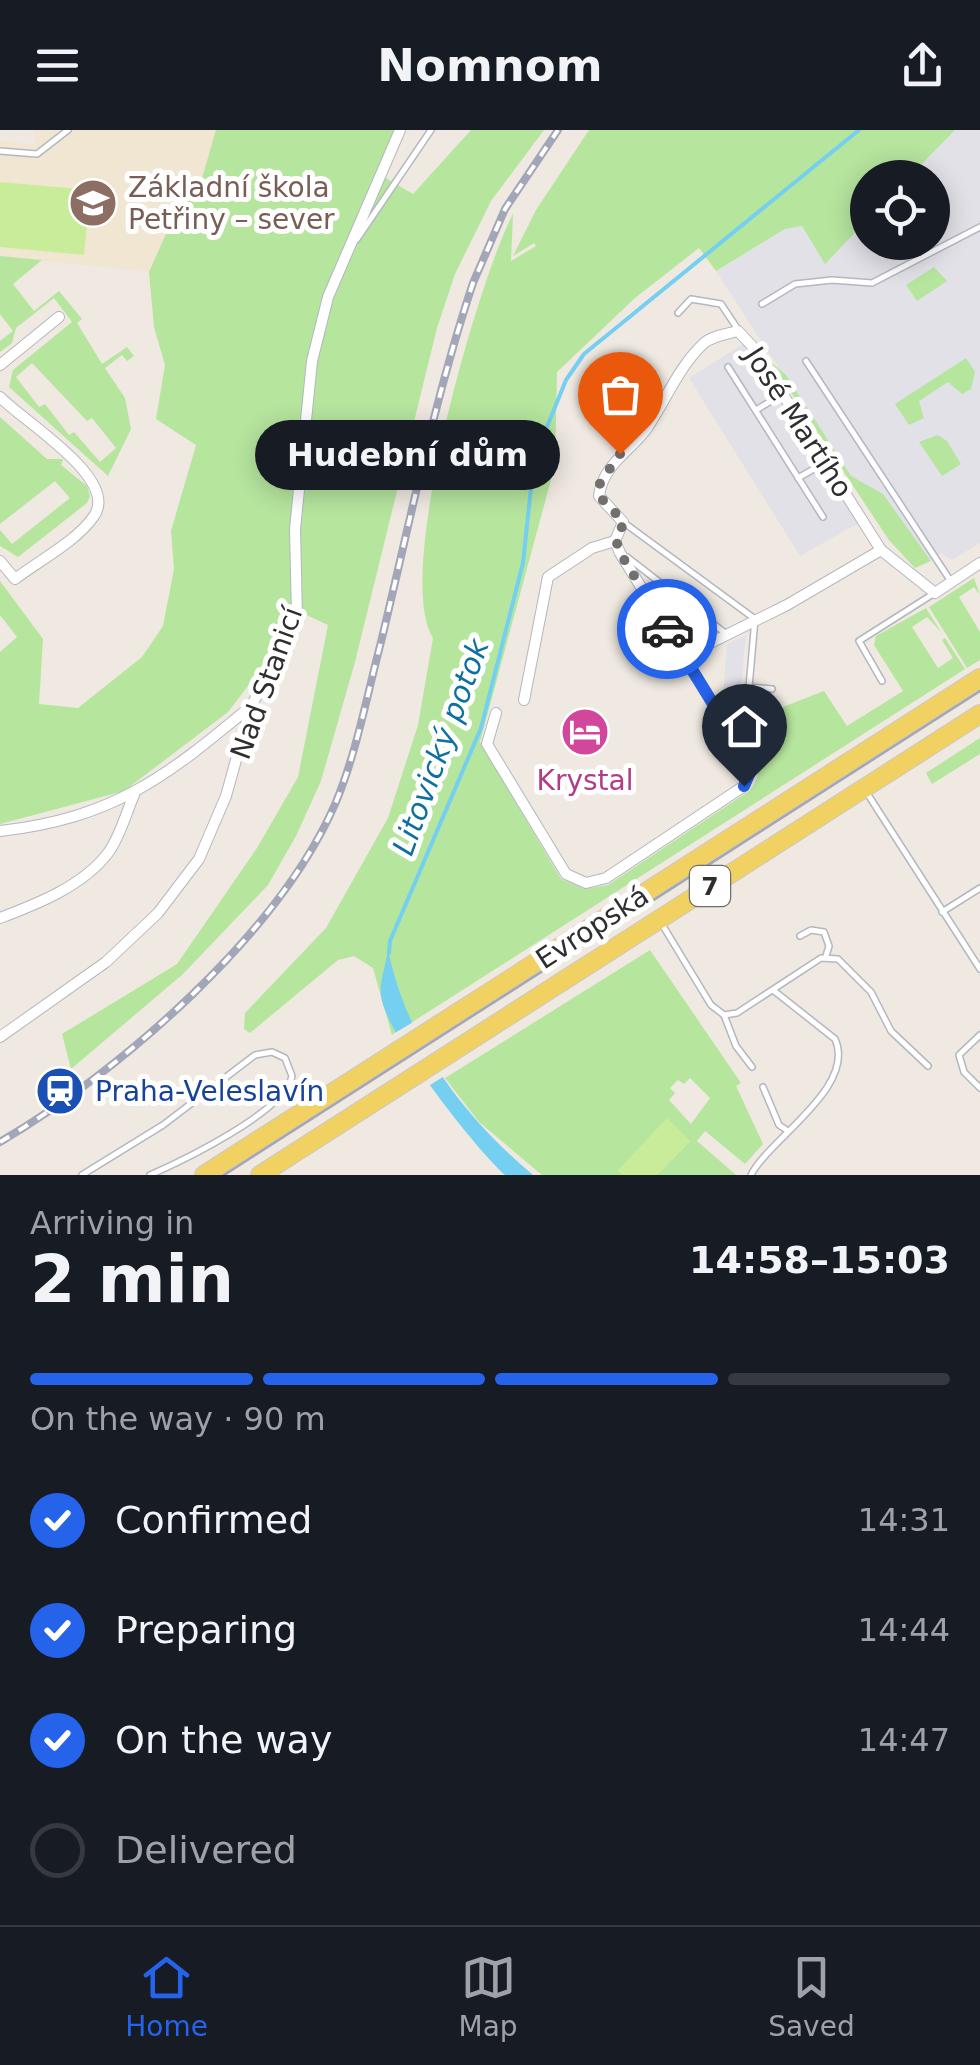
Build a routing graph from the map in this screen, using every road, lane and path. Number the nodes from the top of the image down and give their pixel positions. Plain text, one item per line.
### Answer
1 (68, 130) edge
2 (400, 130) edge
3 (432, 130) edge
4 (0, 151) edge
5 (980, 227) edge
6 (348, 246) junction
7 (762, 304) dead end
8 (678, 312) dead end
9 (59, 317) dead end
10 (738, 330) junction
11 (806, 361) dead end
12 (0, 364) edge
13 (728, 368) dead end
14 (782, 394) junction
15 (0, 398) edge
16 (756, 410) junction
17 (826, 462) junction
18 (798, 478) junction
19 (823, 518) dead end
20 (624, 522) junction
21 (616, 540) junction
22 (882, 550) junction
23 (620, 553) junction
24 (0, 561) edge
25 (980, 564) edge
26 (952, 582) junction
27 (936, 593) junction
28 (755, 620) junction
29 (724, 633) junction
30 (684, 656) junction
31 (980, 678) edge
32 (882, 681) dead end
33 (772, 689) dead end
34 (524, 700) dead end
35 (251, 706) junction
36 (496, 713) dead end
37 (980, 714) edge
38 (864, 787) junction
39 (134, 795) junction
40 (0, 831) edge
41 (980, 888) edge
42 (942, 912) junction
43 (0, 918) edge
44 (658, 919) junction
45 (800, 936) dead end
46 (826, 956) junction
47 (980, 969) edge
48 (773, 990) junction
49 (724, 1014) junction
50 (980, 1035) edge
51 (0, 1037) edge
52 (928, 1066) dead end
53 (752, 1067) dead end
54 (763, 1087) dead end
55 (980, 1088) edge
56 (788, 1131) junction
57 (82, 1175) edge
58 (150, 1175) edge
59 (204, 1175) edge
60 (260, 1175) edge
61 (750, 1175) edge

1 - 4 lane
2 - 6 street, Nad Stanicí
3 - 6 lane
5 - 7 lane
6 - 35 street, Nad Stanicí
8 - 10 lane
9 - 12 street
10 - 14 street, José Martího
10 - 20 street, José Martího
11 - 26 lane
13 - 16 lane
14 - 16 lane
14 - 17 street, José Martího
15 - 24 street
16 - 18 lane
17 - 18 lane
17 - 22 street, José Martího
18 - 19 lane
20 - 21 street
20 - 28 lane
21 - 23 street
21 - 34 street
22 - 27 street, José Martího
22 - 28 street
23 - 29 lane
23 - 30 street
25 - 26 street
26 - 27 street
27 - 32 lane
28 - 29 street
28 - 33 lane
29 - 30 street
30 - 36 street
31 - 59 main road, Evropská / 7
35 - 39 street
35 - 51 street, Nad Stanicí
37 - 38 main road, Evropská / 7
38 - 42 lane
38 - 44 main road, Evropská / 7
39 - 40 street
39 - 43 street
41 - 42 lane
42 - 47 lane
44 - 49 lane
44 - 60 main road, Evropská / 7
45 - 46 lane
46 - 48 lane
46 - 52 lane
48 - 49 lane
48 - 56 lane
49 - 53 lane
50 - 55 lane
54 - 56 lane
56 - 61 lane
57 - 58 lane

